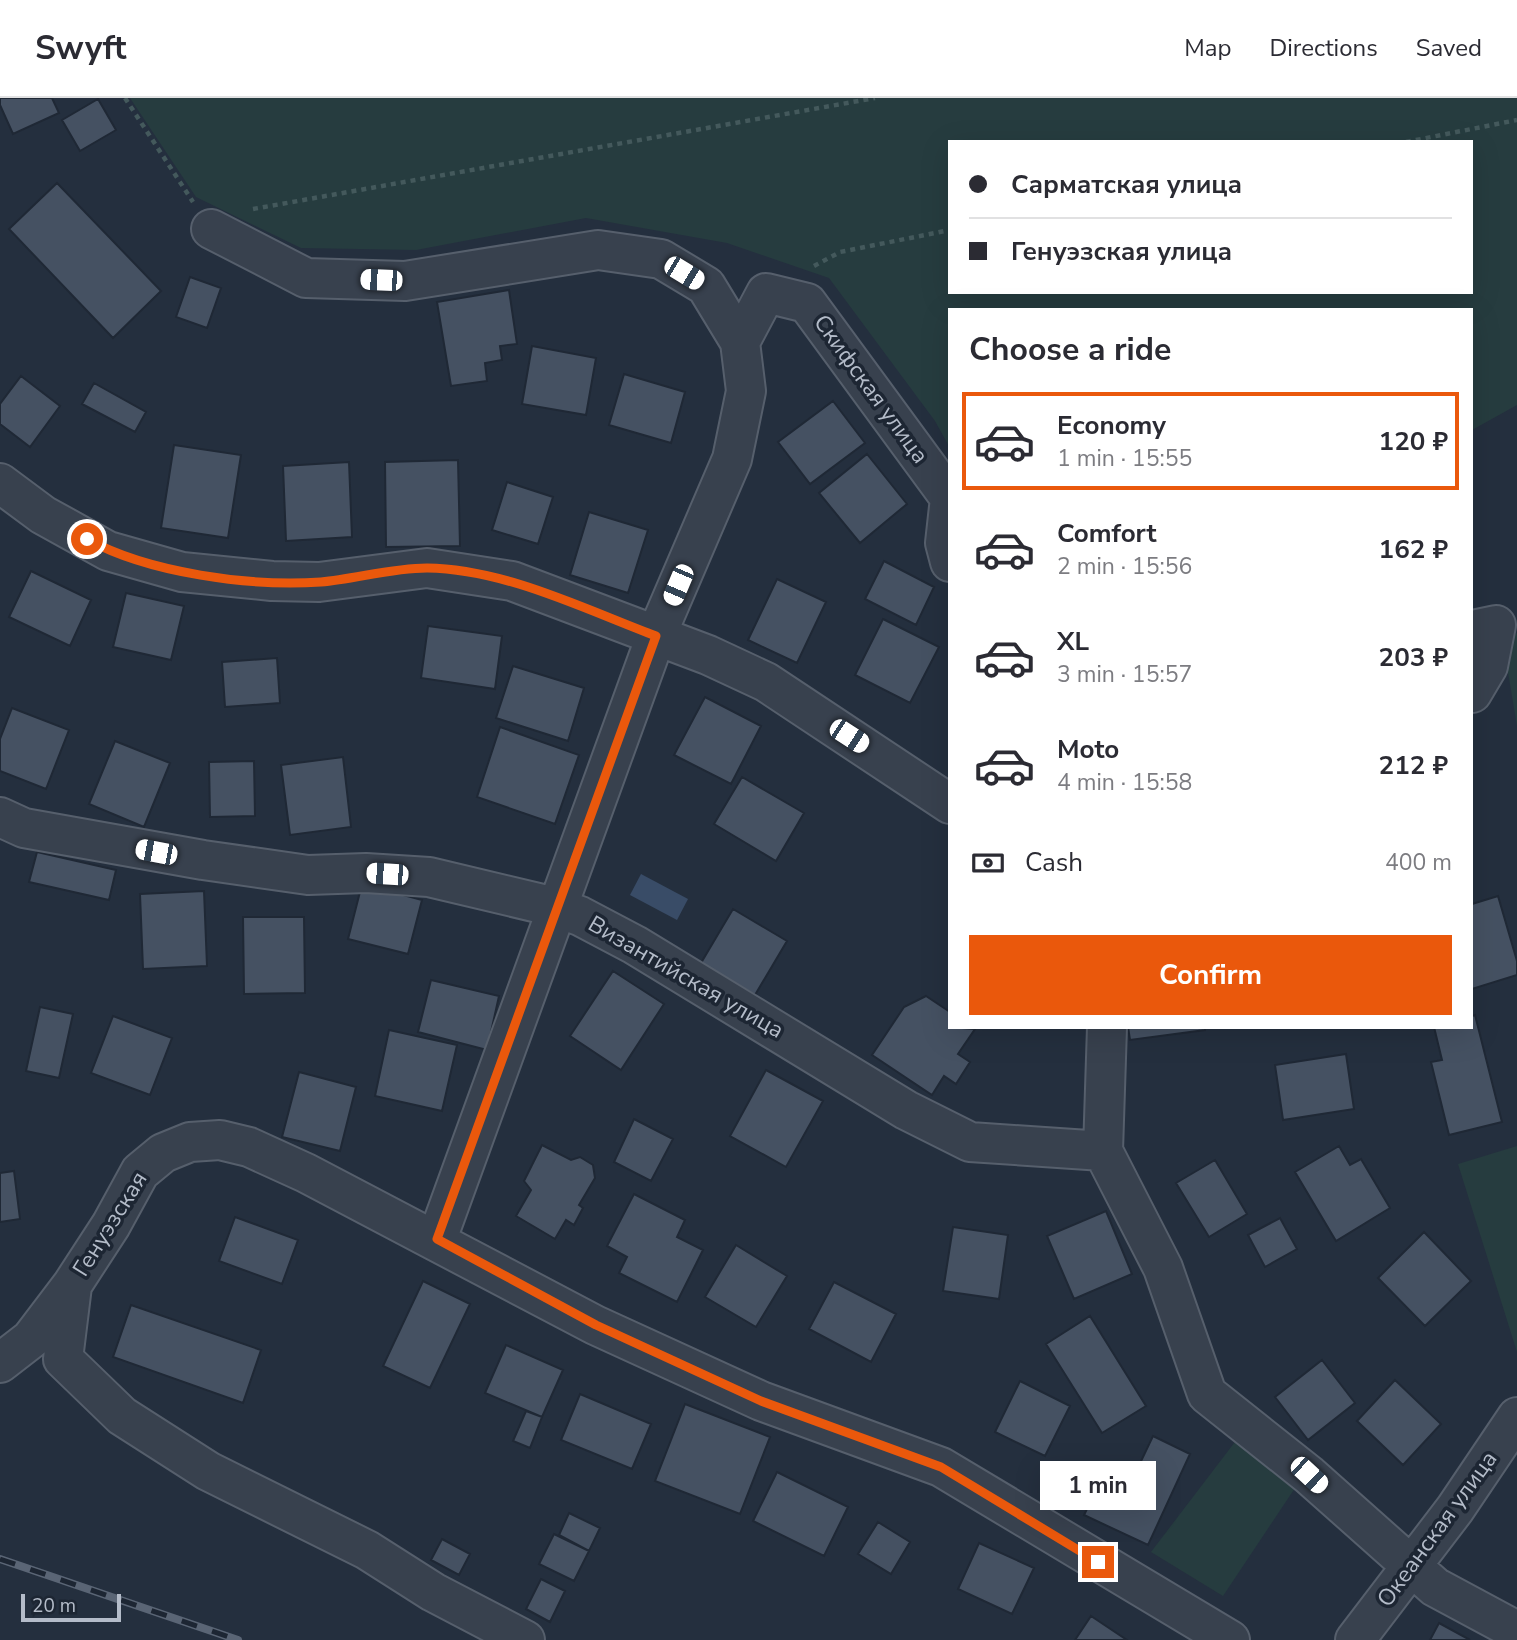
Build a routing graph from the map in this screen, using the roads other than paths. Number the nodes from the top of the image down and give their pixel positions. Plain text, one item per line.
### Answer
1 (211, 229) road end
2 (740, 342) junction
3 (0, 483) edge
4 (948, 495) edge
5 (948, 516) edge
6 (948, 554) edge
7 (1484, 627) edge
8 (656, 636) junction
9 (1473, 691) edge
10 (948, 803) edge
11 (0, 817) edge
12 (555, 907) junction
13 (1107, 1029) edge
14 (1103, 1151) junction
15 (437, 1239) junction
16 (72, 1284) junction
17 (0, 1363) edge
18 (1517, 1417) edge
19 (1412, 1568) junction
20 (1517, 1631) edge
21 (525, 1640) edge
22 (1230, 1640) edge
23 (1355, 1640) edge

1 - 2 street
2 - 4 street, Скифская улица
2 - 8 street
3 - 8 street
5 - 6 street, Скифская улица
7 - 9 street
8 - 10 street
8 - 12 street
11 - 12 street, Византийская улица
12 - 14 street, Византийская улица
12 - 15 street
13 - 14 street
14 - 19 street
15 - 16 street, Генуэзская
15 - 22 street, Генуэзская
16 - 17 street, Генуэзская
16 - 21 street
18 - 19 street, Океанская улица
19 - 20 street
19 - 23 street, Океанская улица

